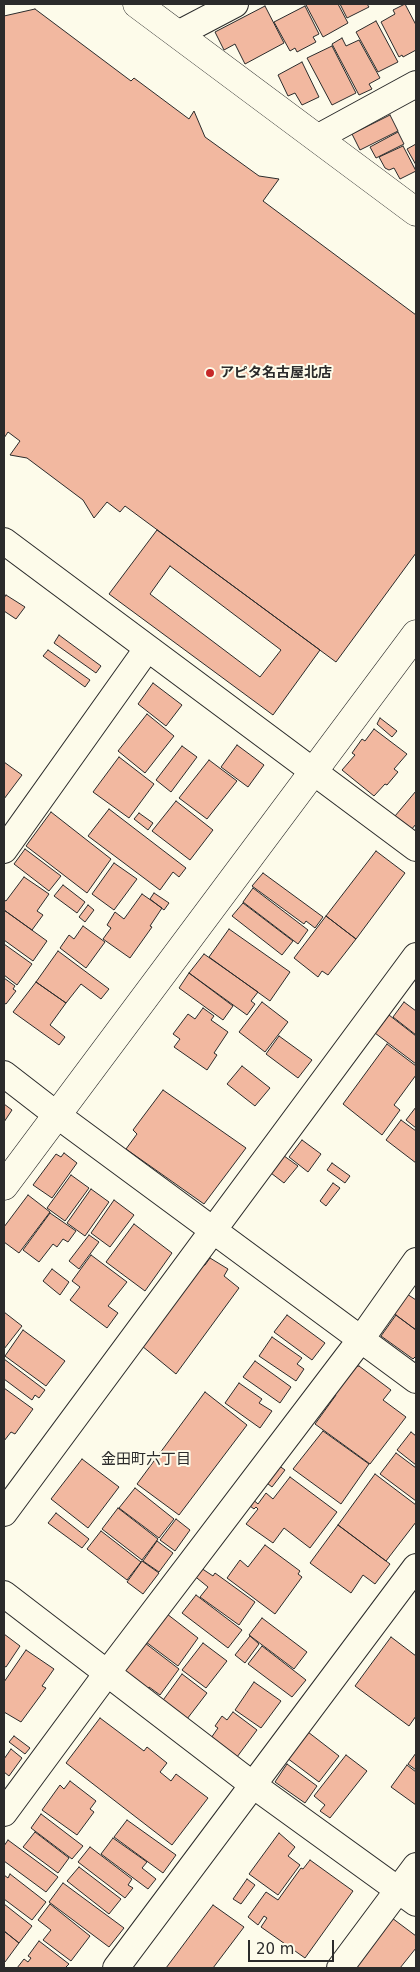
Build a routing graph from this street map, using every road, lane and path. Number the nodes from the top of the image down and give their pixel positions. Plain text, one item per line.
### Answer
1 (137, 4) edge
2 (235, 4) edge
3 (178, 34) junction
4 (416, 84) edge
5 (317, 138) junction
6 (416, 212) edge
7 (4, 541) edge
8 (416, 634) edge
9 (147, 649) junction
10 (312, 772) junction
11 (416, 848) edge
12 (4, 850) edge
13 (416, 956) edge
14 (4, 1074) edge
15 (57, 1115) junction
16 (4, 1186) edge
17 (214, 1230) junction
18 (416, 1261) edge
19 (361, 1339) junction
20 (416, 1380) edge
21 (4, 1513) edge
22 (416, 1567) edge
23 (4, 1594) edge
24 (108, 1672) junction
25 (253, 1785) junction
26 (4, 1813) edge
27 (416, 1866) edge
28 (408, 1896) edge
29 (116, 1968) edge
30 (340, 1968) edge

1 - 3 street
2 - 3 street
3 - 5 street
4 - 5 street
5 - 6 street
7 - 9 street
8 - 10 street
9 - 10 street
9 - 12 street
10 - 11 street
10 - 15 street
13 - 17 street
14 - 15 street
15 - 16 street
15 - 17 street
17 - 19 street
17 - 21 street
18 - 19 street
19 - 20 street
19 - 24 street
22 - 25 street
23 - 24 street
24 - 25 street
24 - 26 street
25 - 28 street
25 - 29 street
27 - 28 street
28 - 30 street

